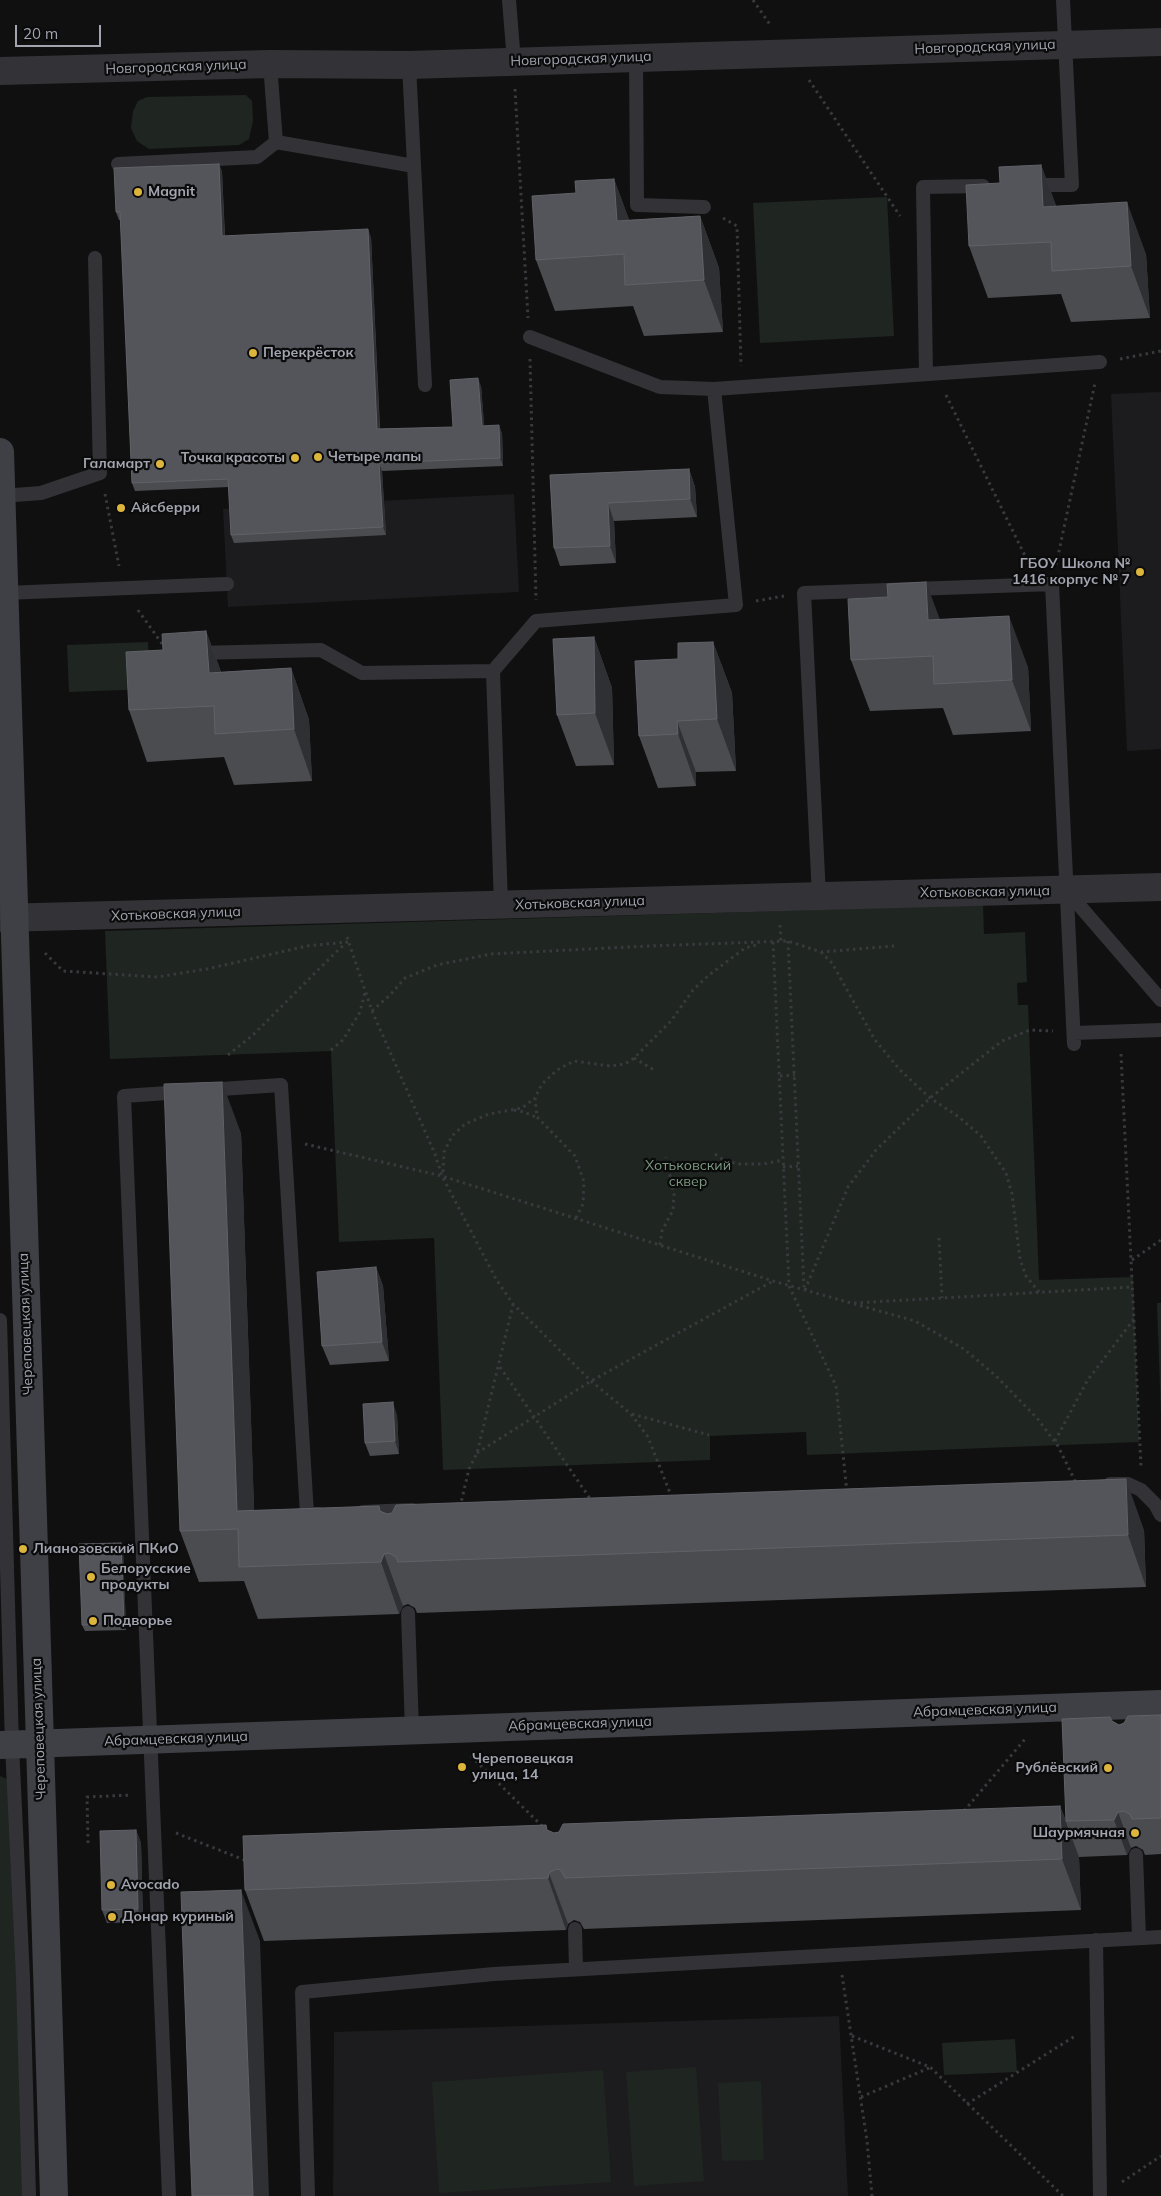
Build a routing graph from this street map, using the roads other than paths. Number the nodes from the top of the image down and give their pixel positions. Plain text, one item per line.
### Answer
1 (509, 0) edge
2 (1063, 0) edge
3 (1161, 42) edge
4 (1064, 45) junction
5 (636, 58) junction
6 (514, 62) junction
7 (270, 64) junction
8 (409, 65) junction
9 (0, 71) edge
10 (276, 142) junction
11 (118, 164) dead end
12 (414, 166) junction
13 (993, 186) edge
14 (1013, 186) edge
15 (704, 207) road end
16 (94, 258) dead end
17 (530, 337) dead end
18 (1100, 362) road end
19 (930, 374) junction
20 (425, 385) dead end
21 (714, 388) junction
22 (0, 452) edge
23 (2, 496) junction
24 (227, 584) dead end
25 (5, 593) junction
26 (179, 654) edge
27 (493, 671) junction
28 (1161, 887) edge
29 (1066, 890) junction
30 (818, 896) junction
31 (501, 905) junction
32 (7, 918) edge
33 (1161, 1000) edge
34 (1161, 1030) edge
35 (0, 1320) edge
36 (1077, 1486) edge
37 (460, 1508) edge
38 (404, 1510) junction
39 (1161, 1515) edge
40 (405, 1529) edge
41 (408, 1613) edge
42 (1161, 1704) edge
43 (412, 1730) junction
44 (152, 1740) junction
45 (39, 1744) junction
46 (6, 1745) edge
47 (1136, 1855) edge
48 (575, 1929) edge
49 (1161, 1937) edge
50 (1139, 1938) junction
51 (1096, 1940) junction
52 (576, 1969) junction
53 (30, 2196) edge
54 (54, 2196) edge
55 (169, 2196) edge
56 (308, 2196) edge
57 (1100, 2196) edge

1 - 6 lane
2 - 4 lane
3 - 4 street, Новгородская улица
4 - 5 street, Новгородская улица
4 - 14 lane
5 - 6 street, Новгородская улица
5 - 15 lane
6 - 8 street, Новгородская улица
7 - 8 street, Новгородская улица
7 - 9 street, Новгородская улица
7 - 10 lane
8 - 12 lane
10 - 11 lane
10 - 12 lane
12 - 20 lane
13 - 19 lane
16 - 23 lane
17 - 21 lane
18 - 19 lane
19 - 21 lane
21 - 27 lane
22 - 23 main road, Череповецкая улица
23 - 25 main road, Череповецкая улица
24 - 25 lane
25 - 32 main road, Череповецкая улица
26 - 27 lane
27 - 31 lane
28 - 29 street, Хотьковская улица
29 - 30 street, Хотьковская улица
29 - 30 lane
29 - 33 lane
29 - 34 lane
30 - 31 street, Хотьковская улица
31 - 32 street, Хотьковская улица
32 - 45 main road, Череповецкая улица
35 - 46 lane, Череповецкая улица
36 - 39 lane
37 - 38 lane
38 - 40 lane
38 - 44 lane
41 - 43 lane
42 - 43 main road, Абрамцевская улица
43 - 44 main road, Абрамцевская улица
44 - 45 main road, Абрамцевская улица
44 - 55 lane
45 - 46 main road, Абрамцевская улица
45 - 54 main road, Череповецкая улица
46 - 53 lane, Череповецкая улица
47 - 50 lane
48 - 52 lane
49 - 50 lane
50 - 51 lane
51 - 52 lane
51 - 57 lane
52 - 56 lane

